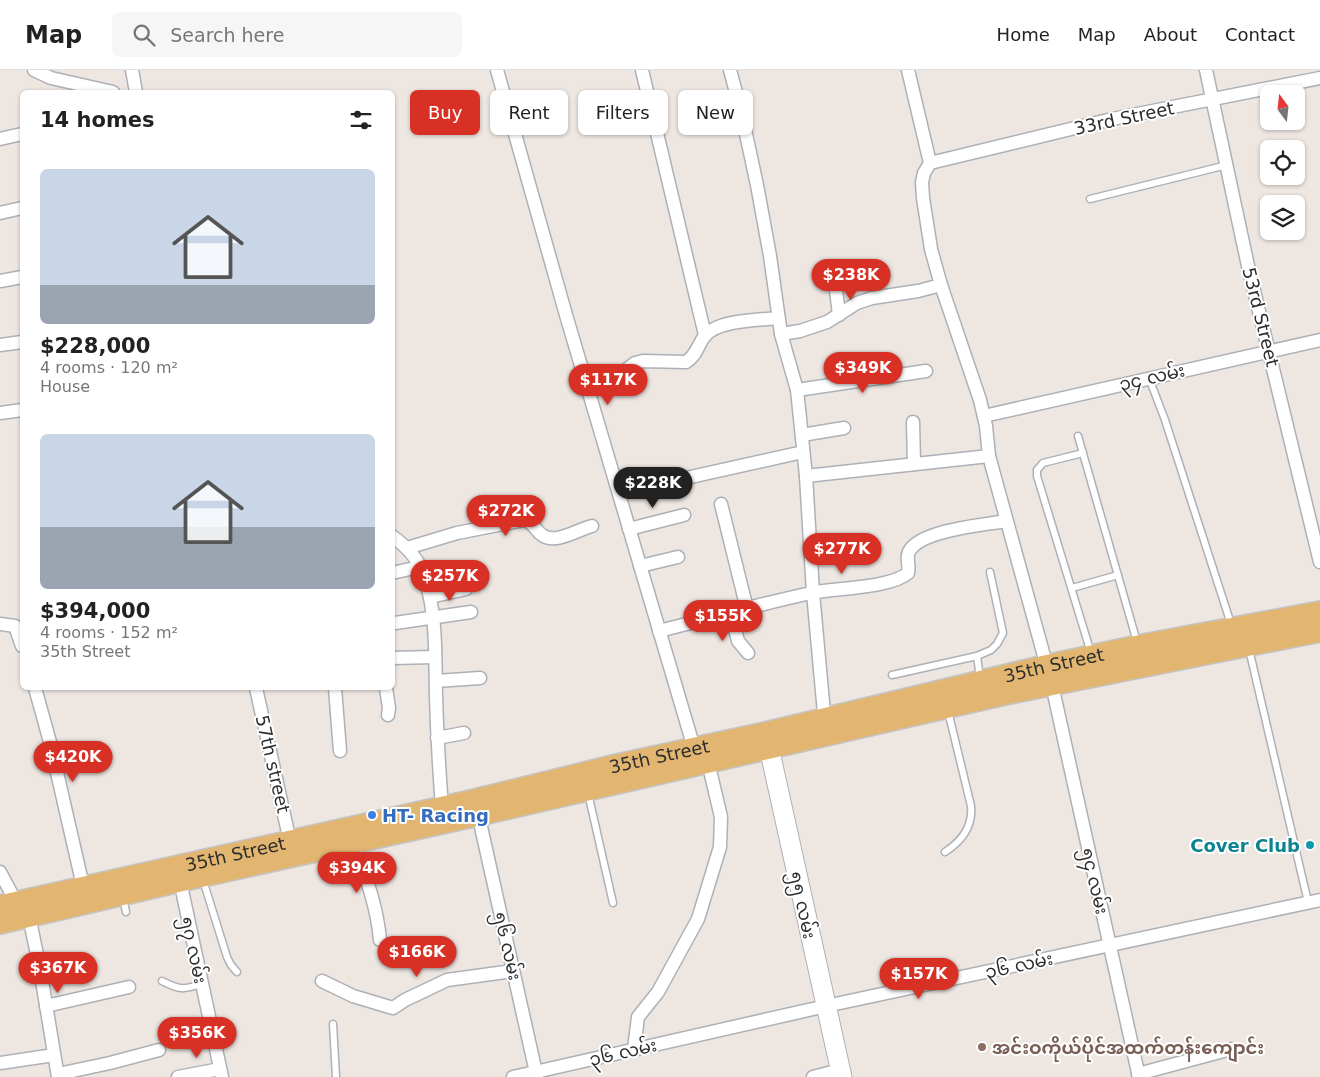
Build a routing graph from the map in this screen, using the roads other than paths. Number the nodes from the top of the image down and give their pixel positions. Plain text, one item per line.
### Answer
1 (34, 70) edge
2 (132, 70) edge
3 (497, 70) edge
4 (642, 70) edge
5 (730, 70) edge
6 (908, 70) edge
7 (1206, 70) edge
8 (1320, 78) edge
9 (104, 90) edge
10 (136, 90) edge
11 (1213, 98) junction
12 (20, 134) edge
13 (0, 139) edge
14 (930, 163) junction
15 (1227, 165) junction
16 (1090, 199) dead end
17 (20, 208) edge
18 (0, 213) edge
19 (20, 277) edge
20 (0, 281) edge
21 (941, 285) junction
22 (836, 290) dead end
23 (839, 315) junction
24 (778, 318) junction
25 (781, 334) junction
26 (705, 335) junction
27 (1320, 340) edge
28 (20, 342) edge
29 (0, 345) edge
30 (1270, 351) junction
31 (926, 371) dead end
32 (1149, 378) junction
33 (588, 388) junction
34 (797, 390) junction
35 (20, 410) edge
36 (0, 414) edge
37 (984, 416) junction
38 (913, 422) dead end
39 (844, 428) dead end
40 (802, 436) junction
41 (1078, 436) dead end
42 (803, 452) junction
43 (1082, 454) junction
44 (989, 456) junction
45 (914, 464) junction
46 (806, 476) junction
47 (619, 493) junction
48 (721, 504) dead end
49 (684, 515) dead end
50 (1006, 520) junction
51 (592, 526) dead end
52 (630, 529) junction
53 (395, 538) edge
54 (407, 548) junction
55 (678, 557) dead end
56 (1320, 562) edge
57 (640, 566) junction
58 (420, 567) junction
59 (395, 572) edge
60 (990, 572) dead end
61 (1118, 575) junction
62 (1072, 588) junction
63 (466, 589) dead end
64 (813, 593) junction
65 (430, 597) junction
66 (747, 609) junction
67 (471, 612) dead end
68 (1320, 612) edge
69 (731, 613) junction
70 (434, 619) junction
71 (395, 623) dead end
72 (0, 624) edge
73 (1233, 628) junction
74 (659, 631) junction
75 (1320, 631) edge
76 (20, 640) edge
77 (1248, 645) junction
78 (1138, 646) junction
79 (748, 654) dead end
80 (977, 656) junction
81 (1092, 656) junction
82 (435, 657) junction
83 (395, 658) edge
84 (892, 675) dead end
85 (1049, 675) junction
86 (480, 678) dead end
87 (436, 681) junction
88 (981, 682) junction
89 (36, 690) edge
90 (256, 690) edge
91 (335, 690) edge
92 (386, 690) edge
93 (947, 707) junction
94 (388, 715) dead end
95 (826, 726) junction
96 (464, 733) dead end
97 (437, 738) junction
98 (767, 740) junction
99 (340, 751) dead end
100 (701, 755) junction
101 (588, 790) junction
102 (442, 806) junction
103 (476, 808) junction
104 (352, 843) junction
105 (291, 849) junction
106 (945, 852) dead end
107 (0, 872) edge
108 (178, 874) junction
109 (202, 876) junction
110 (83, 886) junction
111 (1314, 901) edge
112 (613, 904) dead end
113 (15, 908) edge
114 (0, 923) edge
115 (380, 940) dead end
116 (1109, 945) junction
117 (513, 971) junction
118 (237, 972) dead end
119 (162, 981) dead end
120 (322, 981) dead end
121 (202, 984) junction
122 (128, 987) dead end
123 (46, 1006) junction
124 (826, 1006) junction
125 (333, 1024) dead end
126 (634, 1049) junction
127 (1231, 1049) dead end
128 (159, 1050) dead end
129 (54, 1055) junction
130 (0, 1063) edge
131 (221, 1073) edge
132 (537, 1074) edge
133 (841, 1074) edge
134 (1138, 1075) edge
135 (58, 1076) edge
136 (178, 1077) edge
137 (336, 1077) edge
138 (513, 1077) edge
139 (813, 1077) edge

1 - 9 street
2 - 10 street
3 - 33 street
4 - 26 street
5 - 24 street
6 - 14 street
7 - 11 street, 53rd Street
8 - 11 street, 33rd Street
11 - 14 street, 33rd Street
11 - 15 street, 53rd Street
12 - 13 street
14 - 21 street, ၅၄ လမ်း
15 - 16 lane
15 - 30 street, 53rd Street
17 - 18 street
19 - 20 street
21 - 23 street
21 - 37 street, ၅၄ လမ်း
22 - 23 street
23 - 25 street
24 - 25 street
24 - 26 street
25 - 34 street
26 - 33 street
27 - 30 street, ၃၄ လမ်း
28 - 29 street
30 - 32 street, ၃၄ လမ်း
30 - 56 street, 53rd Street
31 - 34 street
32 - 37 street, ၃၄ လမ်း
32 - 73 lane
33 - 47 street
34 - 40 street
35 - 36 street
37 - 44 street, ၅၄ လမ်း
38 - 45 street
39 - 40 street
40 - 42 street
41 - 43 lane
42 - 46 street
42 - 47 street
43 - 61 lane
43 - 62 lane
44 - 45 street
44 - 50 street, ၅၄ လမ်း
45 - 46 street
46 - 64 street
47 - 52 street
48 - 66 street
49 - 52 street
50 - 64 street
50 - 85 street, ၅၄ လမ်း
51 - 54 street
52 - 57 street
53 - 54 street
54 - 58 street
55 - 57 street
57 - 74 street
58 - 59 street
58 - 65 street
60 - 80 lane
61 - 62 lane
61 - 78 lane
62 - 81 lane
63 - 65 street
64 - 66 street
64 - 95 street
65 - 70 street
66 - 69 street
67 - 70 street
68 - 73 main road, 35th Street
69 - 74 street
69 - 79 street
70 - 71 street
70 - 82 street
72 - 76 street
73 - 78 main road, 35th Street
74 - 100 street
75 - 77 main road, 35th Street
77 - 85 main road, 35th Street
77 - 111 lane
78 - 81 main road, 35th Street
80 - 84 lane
80 - 88 lane
81 - 85 main road, 35th Street
82 - 83 street
82 - 87 street
85 - 88 main road, 35th Street
85 - 93 main road, 35th Street
85 - 116 street, ၅၄ လမ်း
86 - 87 street
87 - 97 street
88 - 95 main road, 35th Street
89 - 110 street
90 - 105 street, 57th street
91 - 99 street
92 - 94 street
93 - 95 main road, 35th Street
93 - 106 lane
95 - 98 main road, 35th Street
96 - 97 street
97 - 102 street
98 - 100 main road, 35th Street
98 - 124 main road, ၅၅ လမ်း
100 - 101 main road, 35th Street
100 - 103 main road, 35th Street
100 - 126 street
101 - 103 main road, 35th Street
101 - 112 lane
102 - 103 main road, 35th Street
102 - 105 main road, 35th Street
103 - 104 main road, 35th Street
103 - 117 street, ၅၆ လမ်း
104 - 105 main road, 35th Street
104 - 115 street
105 - 108 main road, 35th Street
105 - 109 main road, 35th Street
107 - 113 street
108 - 109 main road, 35th Street
108 - 110 main road, 35th Street
108 - 113 main road, 35th Street
108 - 121 street, ၅၇ လမ်း
109 - 118 lane
110 - 113 main road, 35th Street
111 - 116 street, ၃၆ လမ်း
113 - 114 main road, 35th Street
113 - 123 street
116 - 124 street, ၃၆ လမ်း
116 - 134 street, ၅၄ လမ်း
117 - 120 street
117 - 132 street, ၅၆ လမ်း
119 - 121 lane
121 - 131 street, ၅၇ လမ်း
122 - 123 street
123 - 129 street
124 - 126 street, ၃၆ လမ်း
124 - 133 main road, ၅၅ လမ်း
125 - 137 lane
126 - 132 street, ၃၆ လမ်း
127 - 134 street
128 - 135 street
129 - 130 street
129 - 135 street
131 - 136 street
132 - 138 street, ၃၆ လမ်း
133 - 139 street

